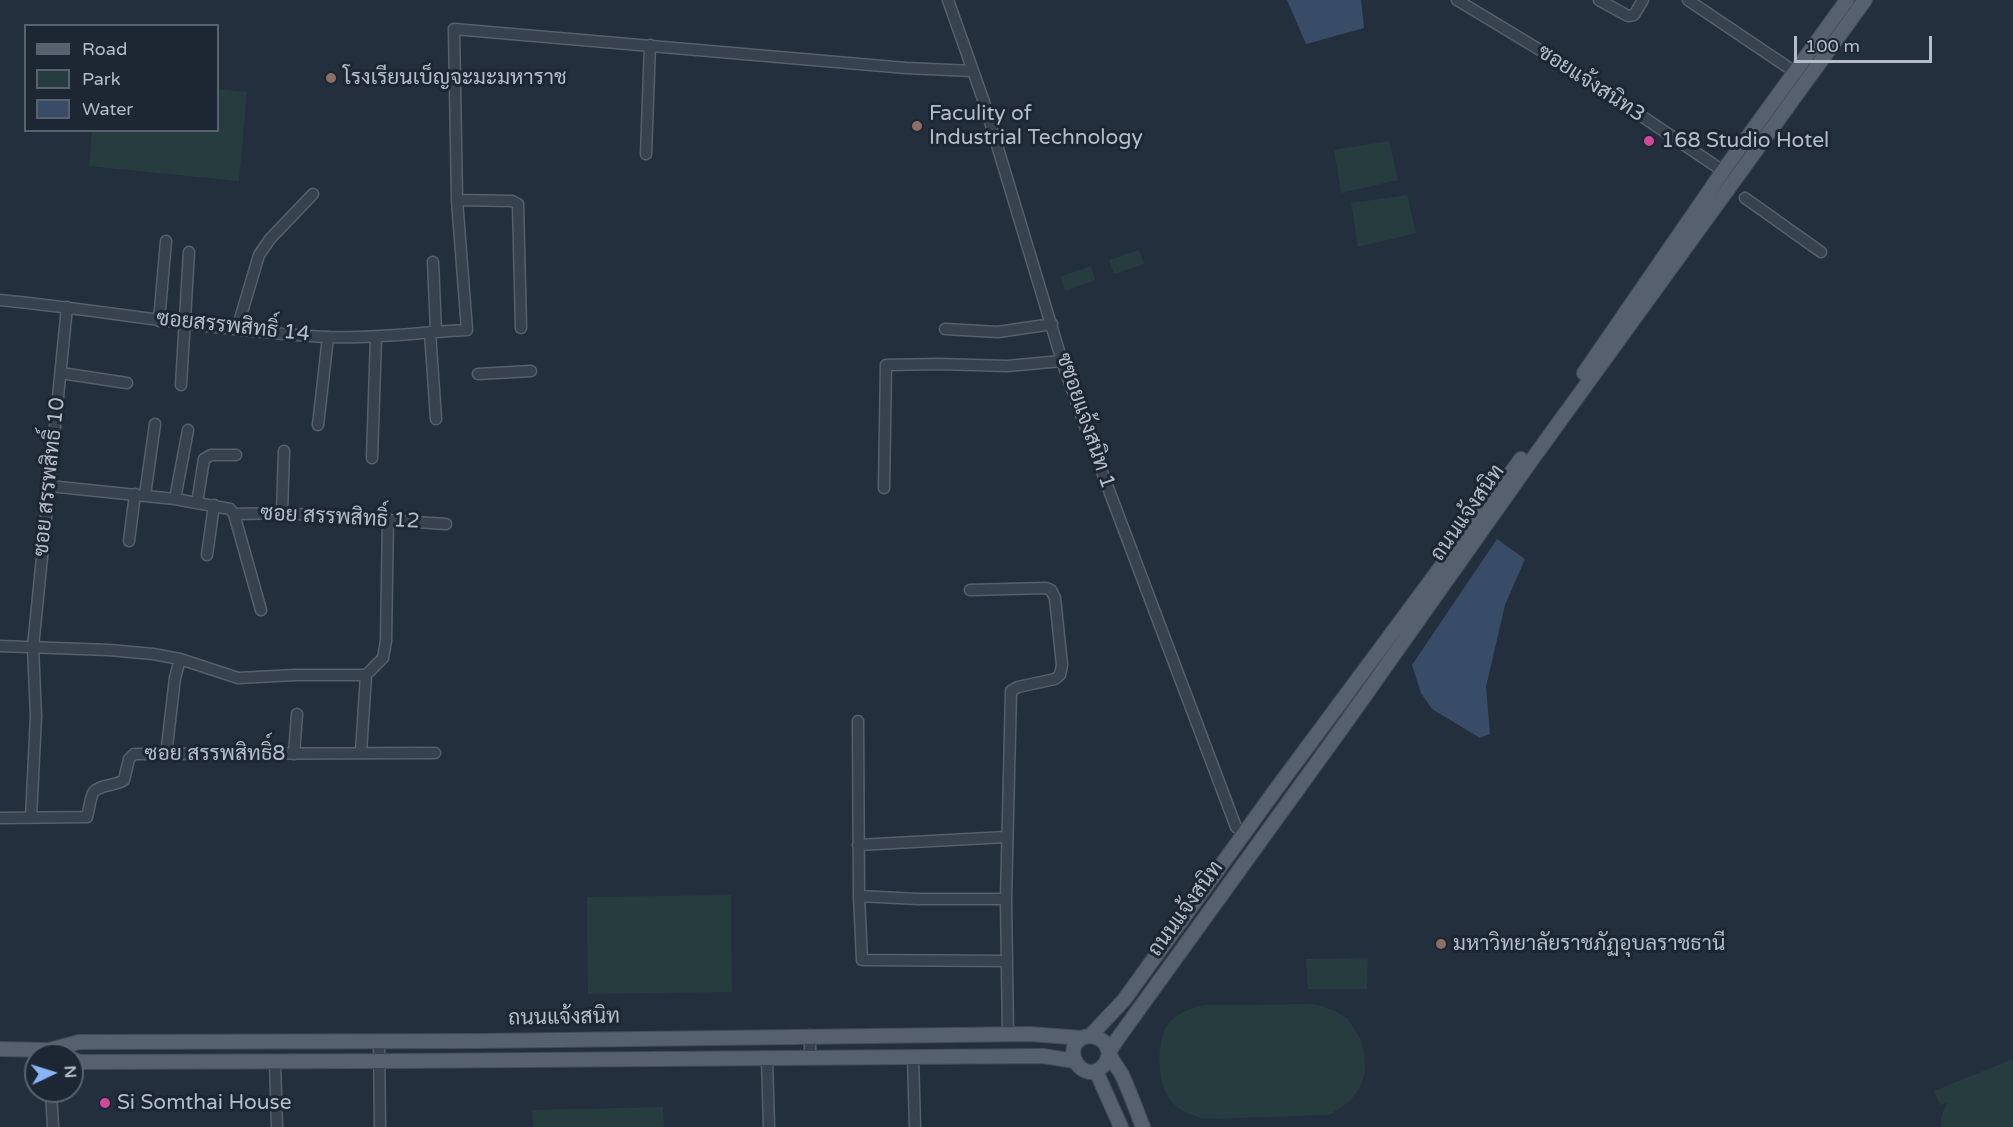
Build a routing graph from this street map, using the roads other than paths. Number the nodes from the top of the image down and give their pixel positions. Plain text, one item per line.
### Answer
1 (948, 0) edge
2 (1457, 0) edge
3 (1599, 0) edge
4 (1643, 0) edge
5 (1688, 0) edge
6 (1847, 0) edge
7 (1865, 0) edge
8 (650, 45) junction
9 (972, 70) junction
10 (1795, 72) junction
11 (646, 154) dead end
12 (1723, 171) junction
13 (313, 194) dead end
14 (1744, 198) dead end
15 (457, 200) junction
16 (166, 242) dead end
17 (189, 252) dead end
18 (1821, 252) dead end
19 (433, 262) dead end
20 (0, 300) edge
21 (67, 307) junction
22 (159, 321) junction
23 (183, 323) junction
24 (1052, 324) junction
25 (521, 328) dead end
26 (237, 329) junction
27 (945, 329) dead end
28 (433, 332) junction
29 (328, 337) junction
30 (376, 337) junction
31 (1062, 361) junction
32 (531, 371) dead end
33 (61, 373) junction
34 (478, 374) dead end
35 (127, 383) dead end
36 (181, 385) dead end
37 (436, 418) dead end
38 (155, 424) dead end
39 (318, 425) dead end
40 (188, 430) dead end
41 (284, 451) dead end
42 (236, 455) dead end
43 (372, 458) dead end
44 (49, 486) junction
45 (884, 488) dead end
46 (140, 495) junction
47 (175, 499) junction
48 (197, 503) junction
49 (214, 505) junction
50 (282, 513) junction
51 (234, 514) junction
52 (388, 519) junction
53 (446, 524) dead end
54 (129, 541) dead end
55 (207, 555) dead end
56 (970, 590) dead end
57 (261, 610) dead end
58 (0, 646) edge
59 (33, 647) junction
60 (180, 659) junction
61 (366, 675) junction
62 (297, 714) dead end
63 (858, 721) dead end
64 (361, 752) junction
65 (435, 753) dead end
66 (294, 754) junction
67 (166, 755) junction
68 (0, 818) edge
69 (31, 818) junction
70 (1244, 833) junction
71 (1006, 837) junction
72 (858, 845) junction
73 (859, 897) junction
74 (1006, 899) junction
75 (1006, 961) junction
76 (1008, 1034) junction
77 (810, 1035) junction
78 (1086, 1037) junction
79 (379, 1040) junction
80 (77, 1043) edge
81 (0, 1049) edge
82 (24, 1051) edge
83 (1109, 1053) junction
84 (913, 1057) junction
85 (810, 1058) junction
86 (767, 1059) junction
87 (379, 1061) junction
88 (1074, 1061) junction
89 (84, 1062) edge
90 (275, 1062) junction
91 (1095, 1071) junction
92 (52, 1103) edge
93 (53, 1127) edge
94 (277, 1127) edge
95 (380, 1127) edge
96 (769, 1127) edge
97 (915, 1127) edge
98 (1121, 1127) edge
99 (1143, 1127) edge

1 - 9 street, ซซอยแจ้งสนิท 1
2 - 12 street, ซอยแจ้งสนิท3
3 - 4 street
5 - 10 street
6 - 10 main road, ถนนแจ้งสนิท
7 - 83 main road, ถนนแจ้งสนิท
8 - 9 street
8 - 11 street
8 - 15 street
9 - 24 street, ซซอยแจ้งสนิท 1
10 - 12 main road, ถนนแจ้งสนิท
12 - 70 main road, ถนนแจ้งสนิท
13 - 26 street
14 - 18 street
15 - 25 street
15 - 28 street, ซอยสรรพสิทธิ์ 14
16 - 22 street
17 - 23 street
19 - 28 street
20 - 21 street, ซอยสรรพสิทธิ์ 14
21 - 22 street, ซอยสรรพสิทธิ์ 14
21 - 33 street, ซอย สรรพสิทธิ์ 10
22 - 23 street, ซอยสรรพสิทธิ์ 14
23 - 26 street, ซอยสรรพสิทธิ์ 14
23 - 36 street
24 - 27 street
24 - 31 street, ซซอยแจ้งสนิท 1
26 - 29 street, ซอยสรรพสิทธิ์ 14
28 - 30 street, ซอยสรรพสิทธิ์ 14
28 - 37 street
29 - 30 street, ซอยสรรพสิทธิ์ 14
29 - 39 street
30 - 43 street
31 - 45 street
31 - 70 street, ซซอยแจ้งสนิท 1
32 - 34 street
33 - 35 street
33 - 44 street, ซอย สรรพสิทธิ์ 10
38 - 46 street
40 - 47 street
41 - 50 street
42 - 48 street
44 - 46 street, ซอย สรรพสิทธิ์ 12
44 - 59 street, ซอย สรรพสิทธิ์ 10
46 - 47 street, ซอย สรรพสิทธิ์ 12
46 - 54 street
47 - 48 street, ซอย สรรพสิทธิ์ 12
48 - 49 street, ซอย สรรพสิทธิ์ 12
49 - 51 street, ซอย สรรพสิทธิ์ 12
49 - 55 street
50 - 51 street, ซอย สรรพสิทธิ์ 12
50 - 52 street, ซอย สรรพสิทธิ์ 12
51 - 57 street, ซอย สรรพสิทธิ์ 12
52 - 53 street, ซอย สรรพสิทธิ์ 12
52 - 61 street
56 - 71 street
58 - 59 street
59 - 60 street
59 - 69 street, ซอย สรรพสิทธิ์ 10
60 - 61 street
60 - 67 street
61 - 64 street
62 - 66 street
63 - 72 street
64 - 65 street, ซอย สรรพสิทธิ์8
64 - 66 street, ซอย สรรพสิทธิ์8
66 - 67 street, ซอย สรรพสิทธิ์8
67 - 69 street, ซอย สรรพสิทธิ์8
68 - 69 street, ซอย สรรพสิทธิ์8
70 - 78 main road, ถนนแจ้งสนิท
71 - 72 street
71 - 74 street
72 - 73 street
73 - 74 street
73 - 75 street
74 - 75 street
75 - 76 street
76 - 77 main road, ถนนแจ้งสนิท
76 - 78 main road, ถนนแจ้งสนิท
77 - 79 main road, ถนนแจ้งสนิท
77 - 85 street
78 - 83 main road
78 - 88 main road
79 - 80 main road, ถนนแจ้งสนิท
79 - 87 street
81 - 82 main road, ถนนแจ้งสนิท
83 - 91 main road
83 - 99 main road
84 - 85 main road, ถนนแจ้งสนิท
84 - 88 main road, ถนนแจ้งสนิท
84 - 97 street
85 - 86 main road, ถนนแจ้งสนิท
86 - 87 main road, ถนนแจ้งสนิท
86 - 96 street
87 - 90 main road, ถนนแจ้งสนิท
87 - 95 street
88 - 91 main road
89 - 90 main road, ถนนแจ้งสนิท
90 - 94 street
91 - 98 main road
92 - 93 street

